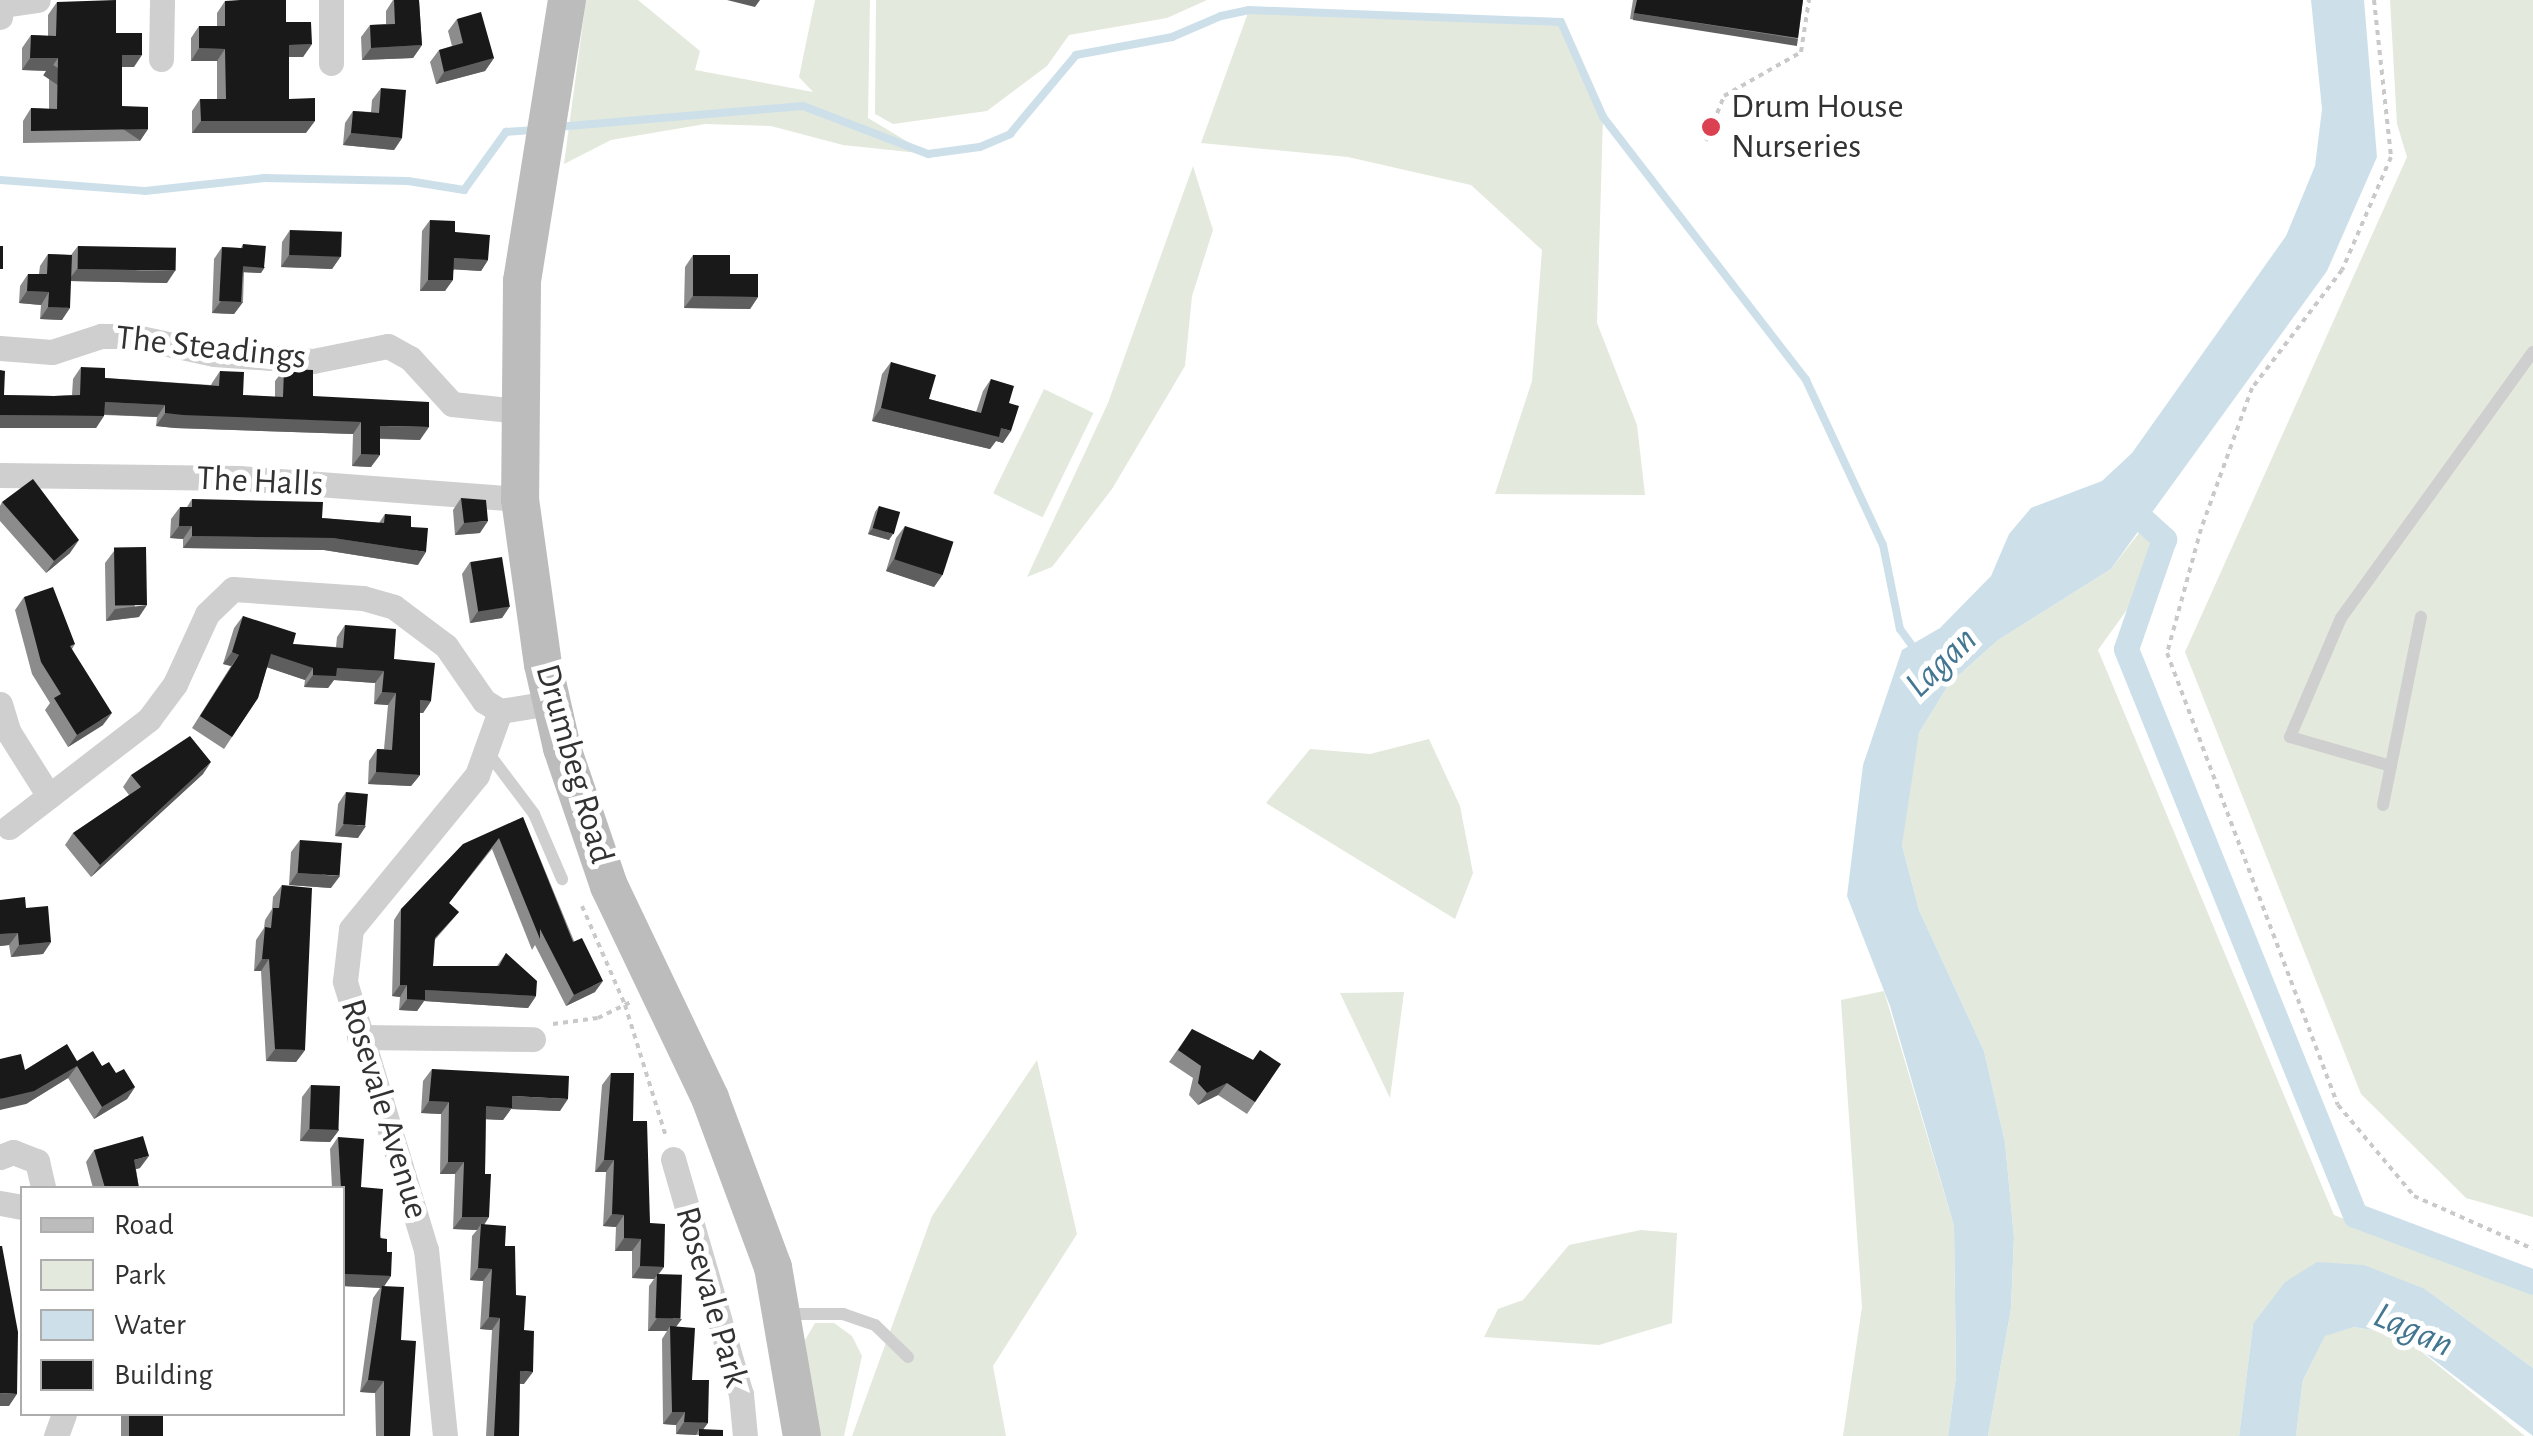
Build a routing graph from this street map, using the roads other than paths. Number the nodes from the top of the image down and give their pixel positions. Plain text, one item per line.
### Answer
1 (38, 0) edge
2 (162, 0) edge
3 (331, 0) edge
4 (567, 0) edge
5 (0, 17) edge
6 (160, 58) dead end
7 (330, 63) dead end
8 (0, 348) edge
9 (2533, 352) edge
10 (519, 411) junction
11 (0, 475) edge
12 (520, 499) junction
13 (2420, 617) dead end
14 (550, 703) junction
15 (0, 704) edge
16 (500, 711) junction
17 (489, 754) junction
18 (2391, 766) junction
19 (49, 796) junction
20 (2383, 805) dead end
21 (9, 827) dead end
22 (562, 879) road end
23 (359, 1038) junction
24 (533, 1039) road end
25 (0, 1157) edge
26 (673, 1159) road end
27 (43, 1186) edge
28 (785, 1314) junction
29 (908, 1356) dead end
30 (445, 1436) edge
31 (745, 1436) edge
32 (802, 1436) edge

1 - 5 street
2 - 6 street
3 - 7 street
4 - 10 street, Drumbeg Road
8 - 10 street, The Steadings
9 - 18 lane
10 - 12 street, Drumbeg Road
11 - 12 street, The Halls
12 - 14 street, Drumbeg Road
13 - 18 lane
14 - 16 street
14 - 28 street, Drumbeg Road
15 - 19 street
16 - 17 street, Rosevale Avenue
16 - 19 street
17 - 22 lane
17 - 23 street, Rosevale Avenue
18 - 20 lane
19 - 21 street
23 - 24 street
23 - 30 street, Rosevale Avenue
25 - 27 street
26 - 31 street, Rosevale Park
28 - 29 lane
28 - 32 street, Drumbeg Road

